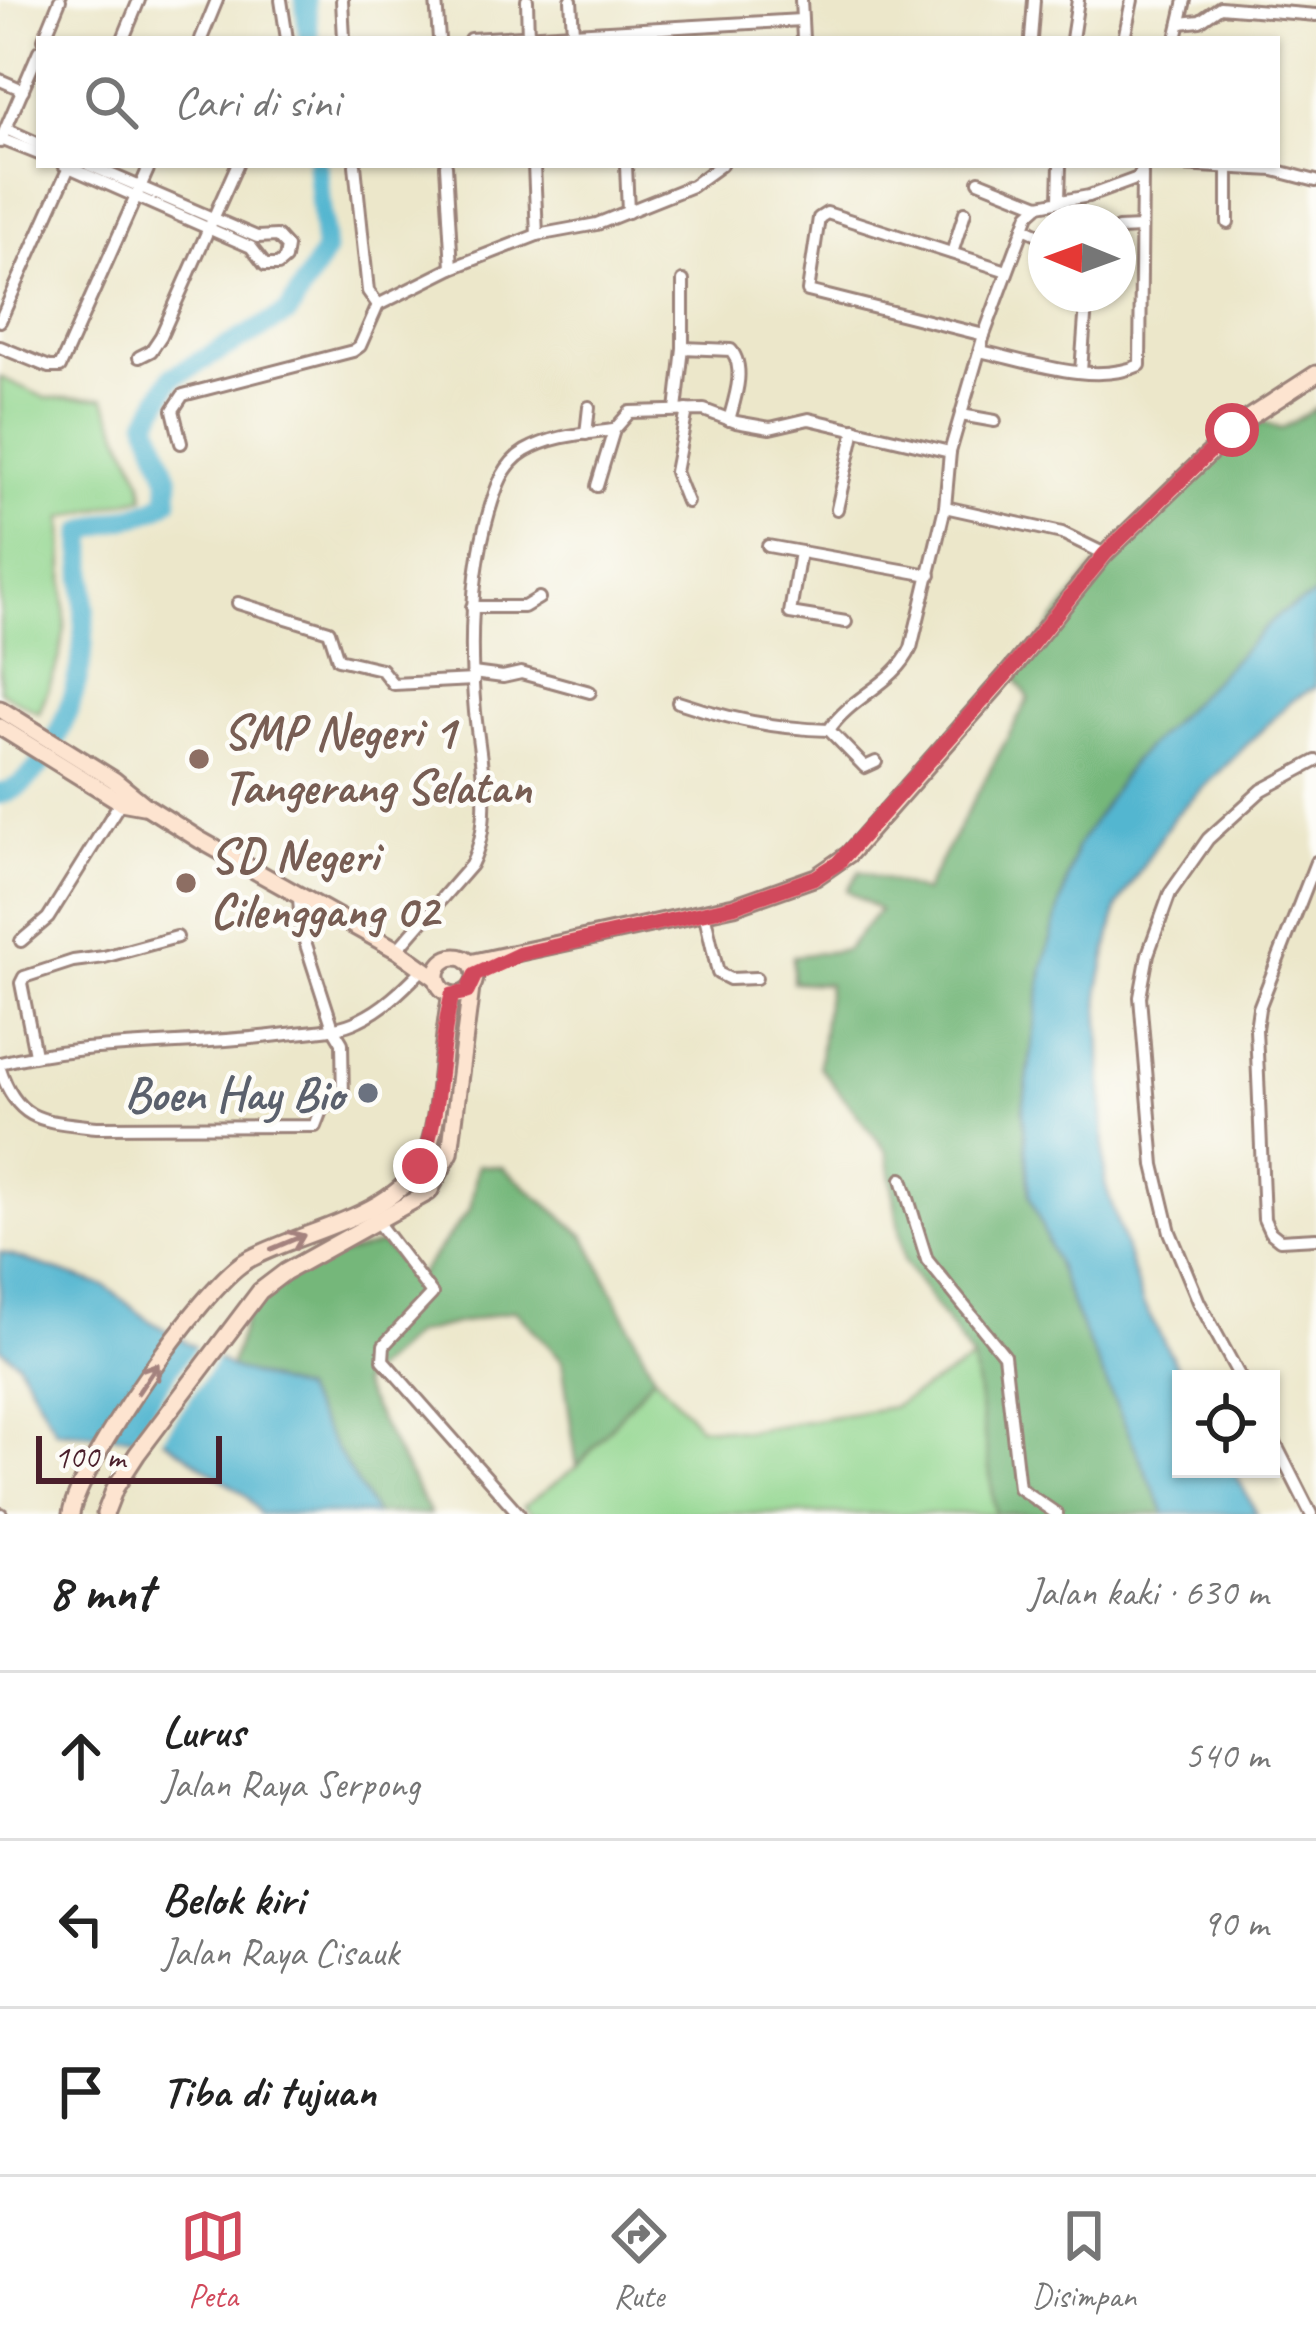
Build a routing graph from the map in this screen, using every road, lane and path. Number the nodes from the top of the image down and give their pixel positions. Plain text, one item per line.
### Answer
1 (60, 0) edge
2 (140, 0) edge
3 (217, 0) edge
4 (281, 0) edge
5 (342, 0) edge
6 (436, 0) edge
7 (527, 0) edge
8 (571, 0) edge
9 (800, 0) edge
10 (1034, 0) edge
11 (1075, 0) edge
12 (1132, 0) edge
13 (1185, 0) edge
14 (1316, 15) edge
15 (801, 20) junction
16 (1180, 22) junction
17 (712, 24) junction
18 (573, 32) junction
19 (621, 34) edge
20 (45, 36) edge
21 (124, 36) edge
22 (203, 36) edge
23 (287, 36) edge
24 (344, 36) edge
25 (439, 36) edge
26 (528, 36) edge
27 (537, 36) edge
28 (713, 36) edge
29 (803, 36) edge
30 (1030, 36) edge
31 (1072, 36) edge
32 (1125, 36) edge
33 (1177, 36) edge
34 (36, 58) edge
35 (0, 80) edge
36 (23, 89) junction
37 (2, 136) edge
38 (36, 143) edge
39 (36, 153) edge
40 (67, 168) edge
41 (73, 168) edge
42 (95, 168) edge
43 (149, 168) edge
44 (237, 168) edge
45 (356, 168) edge
46 (446, 168) edge
47 (534, 168) edge
48 (626, 168) edge
49 (717, 168) edge
50 (1060, 168) edge
51 (1228, 168) joint
52 (1143, 170) edge
53 (979, 182) dead end
54 (1316, 182) edge
55 (139, 192) junction
56 (1059, 200) junction
57 (1049, 204) edge
58 (1028, 207) edge
59 (628, 212) junction
60 (965, 212) dead end
61 (1028, 221) edge
62 (1228, 223) dead end
63 (213, 224) junction
64 (1024, 228) junction
65 (1136, 228) edge
66 (1142, 228) junction
67 (1028, 230) edge
68 (537, 235) junction
69 (952, 253) junction
70 (452, 268) junction
71 (1007, 272) junction
72 (683, 281) dead end
73 (378, 305) junction
74 (1086, 312) edge
75 (0, 321) edge
76 (984, 335) junction
77 (0, 346) edge
78 (683, 348) junction
79 (980, 351) junction
80 (140, 357) dead end
81 (1082, 371) junction
82 (1316, 374) edge
83 (589, 407) dead end
84 (682, 410) junction
85 (961, 415) junction
86 (729, 420) junction
87 (995, 421) dead end
88 (855, 429) junction
89 (614, 430) junction
90 (586, 434) junction
91 (182, 443) dead end
92 (950, 452) junction
93 (597, 486) dead end
94 (687, 502) dead end
95 (945, 507) junction
96 (837, 509) dead end
97 (768, 547) dead end
98 (800, 552) junction
99 (1105, 554) junction
100 (930, 575) junction
101 (539, 598) dead end
102 (238, 603) dead end
103 (472, 607) junction
104 (846, 622) dead end
105 (473, 676) junction
106 (590, 692) dead end
107 (678, 702) dead end
108 (3, 721) edge
109 (829, 730) junction
110 (1316, 761) edge
111 (876, 762) dead end
112 (125, 796) junction
113 (1316, 862) edge
114 (298, 897) junction
115 (704, 912) junction
116 (177, 937) dead end
117 (21, 940) dead end
118 (398, 949) junction
119 (425, 969) junction
120 (472, 975) junction
121 (756, 978) dead end
122 (452, 995) junction
123 (333, 1028) junction
124 (35, 1054) junction
125 (1, 1072) edge
126 (902, 1179) dead end
127 (373, 1217) junction
128 (1316, 1238) edge
129 (1235, 1370) edge
130 (1280, 1454) edge
131 (71, 1514) edge
132 (105, 1514) edge
133 (519, 1514) edge
134 (1057, 1514) edge
135 (1311, 1514) edge

1 - 20 street
2 - 21 street
3 - 22 street
4 - 23 street
5 - 24 street
6 - 25 street
7 - 26 street
8 - 18 street
9 - 15 street
10 - 30 street
11 - 31 street
12 - 32 street
13 - 16 street
14 - 16 street
15 - 17 street
15 - 29 street
16 - 33 street
17 - 19 street
17 - 28 street
18 - 19 street
18 - 27 street
34 - 36 street
35 - 36 street
36 - 37 street
37 - 38 street
37 - 39 street
40 - 75 street
41 - 55 street
42 - 55 street
43 - 55 street
44 - 63 street
45 - 73 street
46 - 70 street
47 - 68 street
48 - 59 street
49 - 59 street
50 - 56 street
51 - 54 street
51 - 62 street
52 - 56 street
52 - 66 street
53 - 58 street
55 - 63 street
55 - 77 street
56 - 57 street
59 - 68 street
60 - 69 street
61 - 64 street
63 - 63 street
63 - 80 street
64 - 67 street
64 - 71 street
65 - 66 street
66 - 81 street
68 - 70 street
69 - 71 street
69 - 76 street
70 - 73 street
71 - 76 street
72 - 78 street
73 - 91 street
74 - 81 street
76 - 79 street
78 - 84 street
78 - 86 street
79 - 81 street
79 - 85 street
82 - 99 main road
83 - 90 street
84 - 86 street
84 - 89 street
84 - 94 street
85 - 87 street
85 - 92 street
86 - 88 street
88 - 92 street
88 - 96 street
89 - 90 street
89 - 93 street
90 - 103 street
92 - 95 street
95 - 99 street
95 - 100 street
97 - 98 street
98 - 100 street
98 - 104 street
99 - 115 main road
100 - 109 street
101 - 103 street
102 - 105 street
103 - 105 street
105 - 106 street
105 - 118 street
107 - 109 street
108 - 112 main road
109 - 111 street
110 - 129 street
112 - 114 main road
112 - 117 street
113 - 128 street
114 - 118 main road
114 - 123 street
115 - 120 main road
115 - 121 street
116 - 124 street
118 - 119 main road
119 - 120 main road
119 - 122 main road
119 - 123 street
120 - 122 main road
120 - 127 main road
122 - 127 main road
123 - 124 street
123 - 125 street
124 - 125 street
126 - 134 street
131 -> 127 main road
127 - 132 main road
127 - 133 street
130 - 135 street

